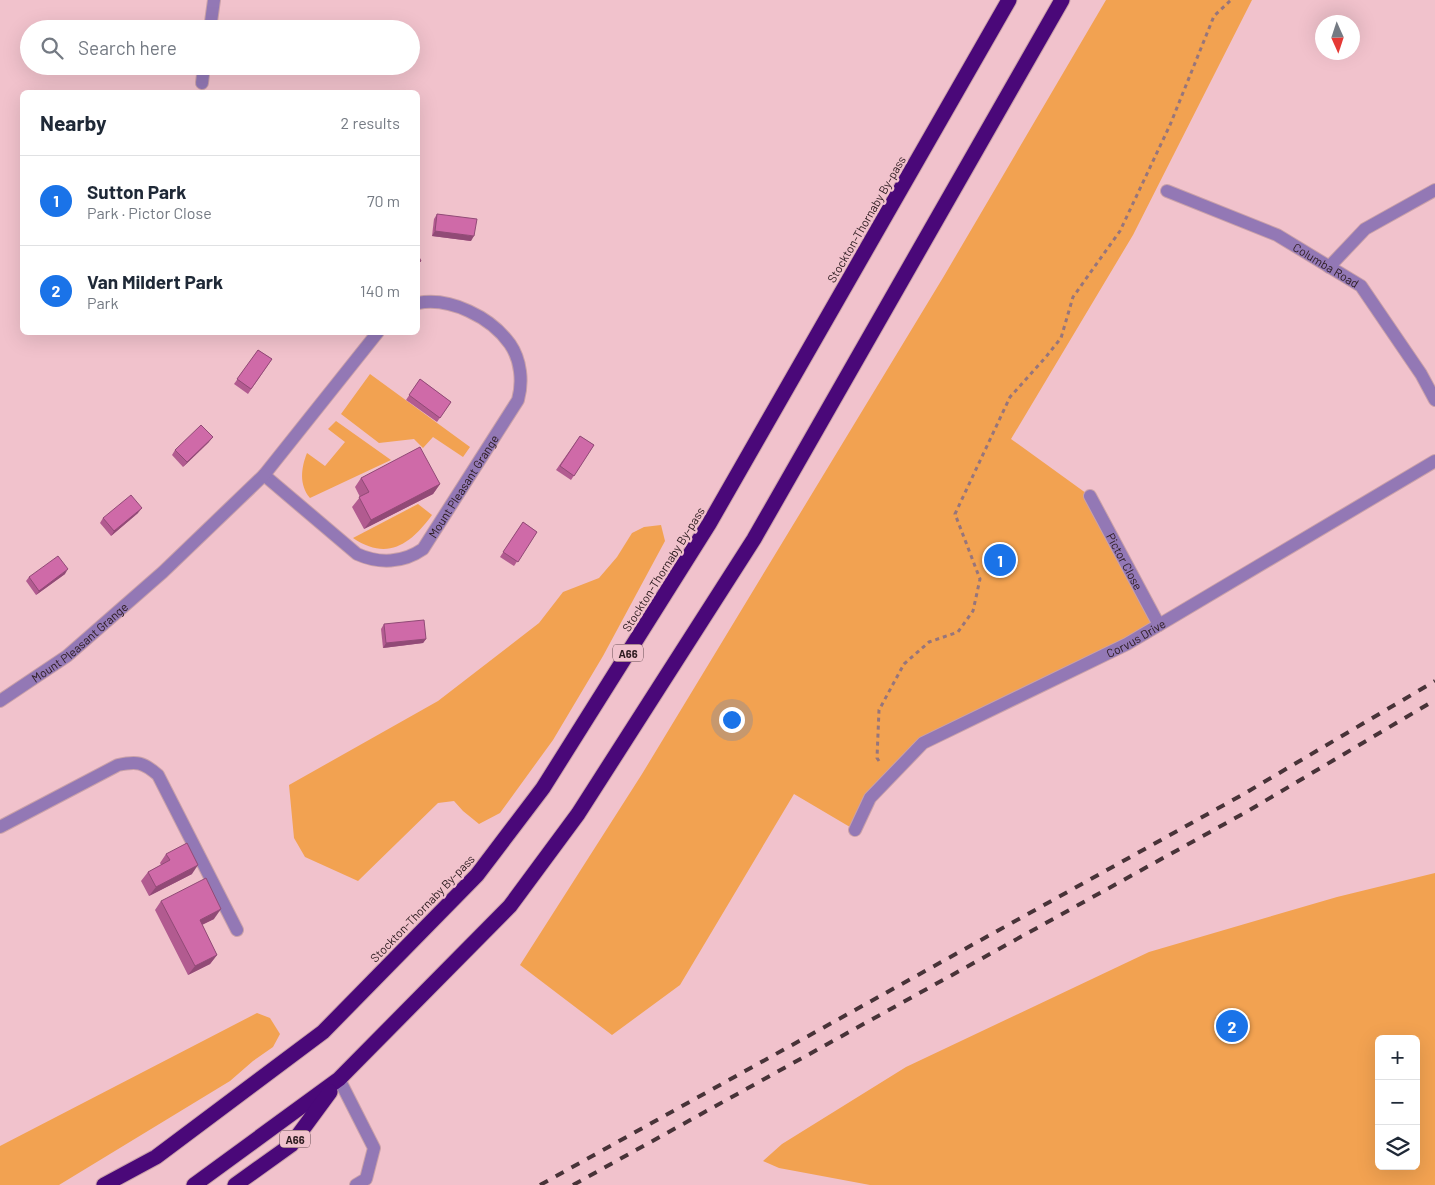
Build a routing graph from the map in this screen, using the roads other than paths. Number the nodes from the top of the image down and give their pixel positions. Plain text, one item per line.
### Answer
1 (214, 0) edge
2 (1009, 0) edge
3 (1062, 0) edge
4 (211, 20) edge
5 (203, 75) edge
6 (202, 83) dead end
7 (1435, 190) edge
8 (1167, 191) dead end
9 (1329, 266) junction
10 (420, 302) edge
11 (376, 335) edge
12 (1435, 400) edge
13 (1435, 461) edge
14 (264, 475) junction
15 (1090, 496) dead end
16 (1159, 625) junction
17 (0, 701) edge
18 (0, 827) edge
19 (855, 830) dead end
20 (237, 930) dead end
21 (339, 1079) junction
22 (104, 1185) edge
23 (194, 1185) edge
24 (236, 1185) edge
25 (356, 1185) edge

1 - 4 street
2 - 22 highway, Stockton-Thornaby By-pass / A66
3 - 21 highway, A66
5 - 6 street
7 - 9 street
8 - 9 street, Columba Road
9 - 12 street, Columba Road
10 - 14 street, Mount Pleasant Grange
11 - 14 street, Mount Pleasant Grange
13 - 16 street, Corvus Drive
14 - 17 street, Mount Pleasant Grange
15 - 16 street, Pictor Close
16 - 19 street, Corvus Drive
18 - 20 street
21 - 23 highway, A66
21 - 24 highway, A66
21 - 25 street

